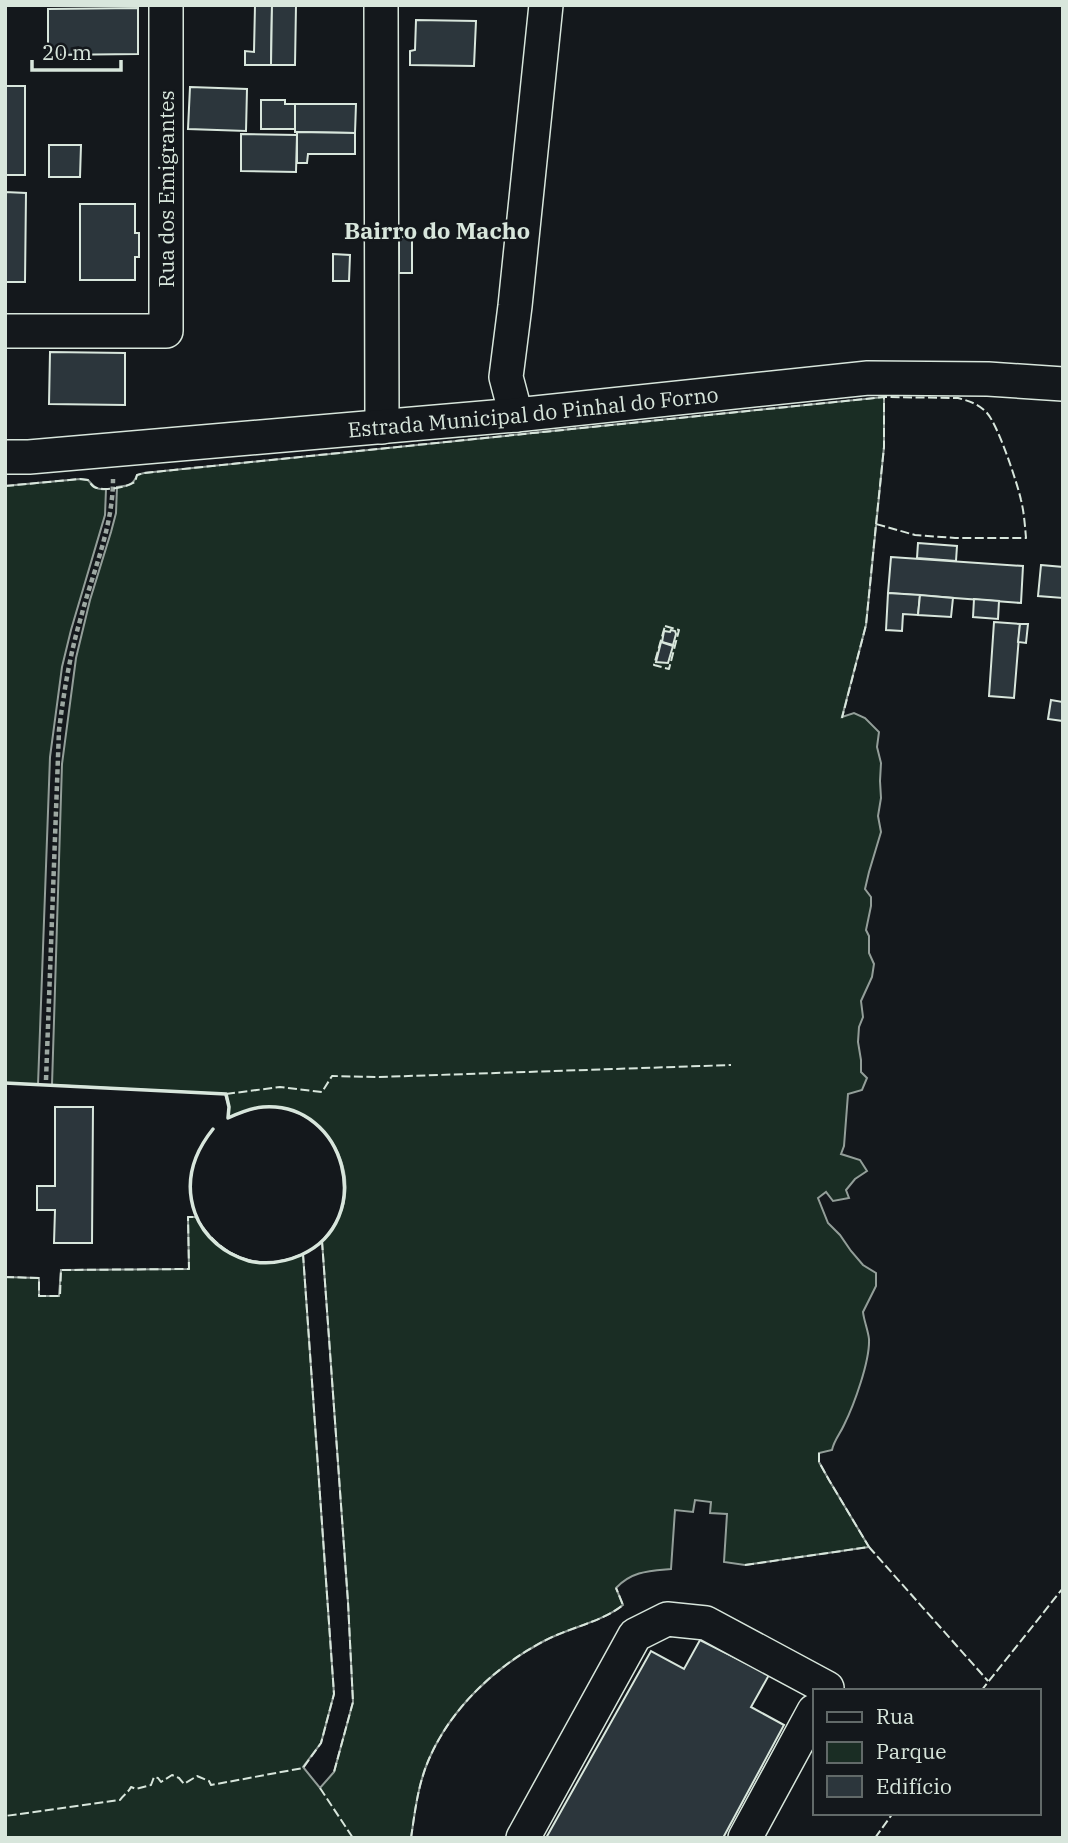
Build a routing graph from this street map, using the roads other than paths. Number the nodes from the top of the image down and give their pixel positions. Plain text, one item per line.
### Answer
1 (166, 5) edge
2 (381, 5) edge
3 (546, 5) edge
4 (5, 331) edge
5 (1063, 384) edge
6 (516, 415) junction
7 (382, 427) junction
8 (5, 457) edge
9 (826, 1689) edge
10 (813, 1713) edge
11 (523, 1838) edge
12 (745, 1838) edge

1 - 4 street, Rua dos Emigrantes
2 - 7 street
3 - 6 street
5 - 6 street, Estrada Municipal do Pinhal do Forno
6 - 7 street, Estrada Municipal do Pinhal do Forno
7 - 8 street, Estrada Municipal do Pinhal do Forno
9 - 11 street
10 - 12 street

